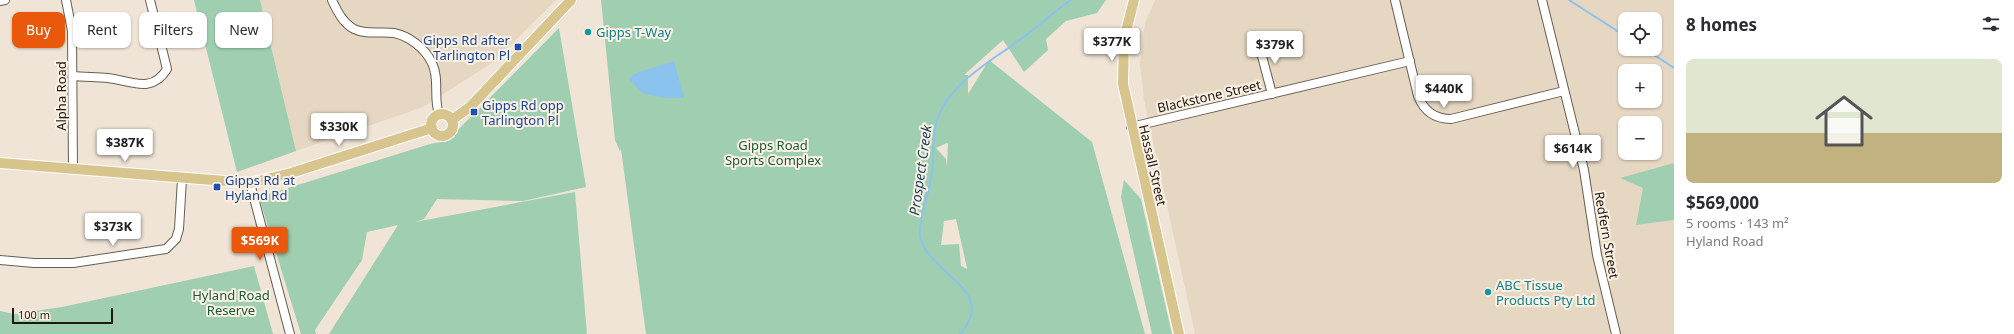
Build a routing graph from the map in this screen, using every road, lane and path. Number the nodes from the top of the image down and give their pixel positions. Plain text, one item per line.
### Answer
1 (6, 0) edge
2 (66, 0) edge
3 (150, 0) edge
4 (332, 0) edge
5 (571, 0) edge
6 (1134, 0) edge
7 (1395, 0) edge
8 (1542, 0) edge
9 (0, 1) edge
10 (1258, 41) dead end
11 (1410, 61) junction
12 (73, 76) junction
13 (1564, 91) junction
14 (1272, 94) junction
15 (439, 114) junction
16 (452, 120) junction
17 (1131, 127) junction
18 (432, 128) junction
19 (0, 163) edge
20 (73, 169) junction
21 (182, 179) junction
22 (250, 182) junction
23 (0, 260) edge
24 (290, 334) edge
25 (1179, 334) edge
26 (1616, 334) edge

1 - 9 street
2 - 12 street, Alpha Road
3 - 12 street
4 - 15 street
5 - 16 main road
6 - 17 main road, Hassall Street
7 - 11 street
8 - 13 street, Redfern Street
10 - 14 street
11 - 13 street
11 - 14 street, Blackstone Street
12 - 20 street, Alpha Road
13 - 26 street, Redfern Street
14 - 17 street, Blackstone Street
15 - 16 main road
15 - 18 main road
16 - 18 main road
17 - 25 main road, Hassall Street
18 - 22 main road
19 - 20 main road
20 - 21 main road
21 - 22 main road
21 - 23 street
22 - 24 street

